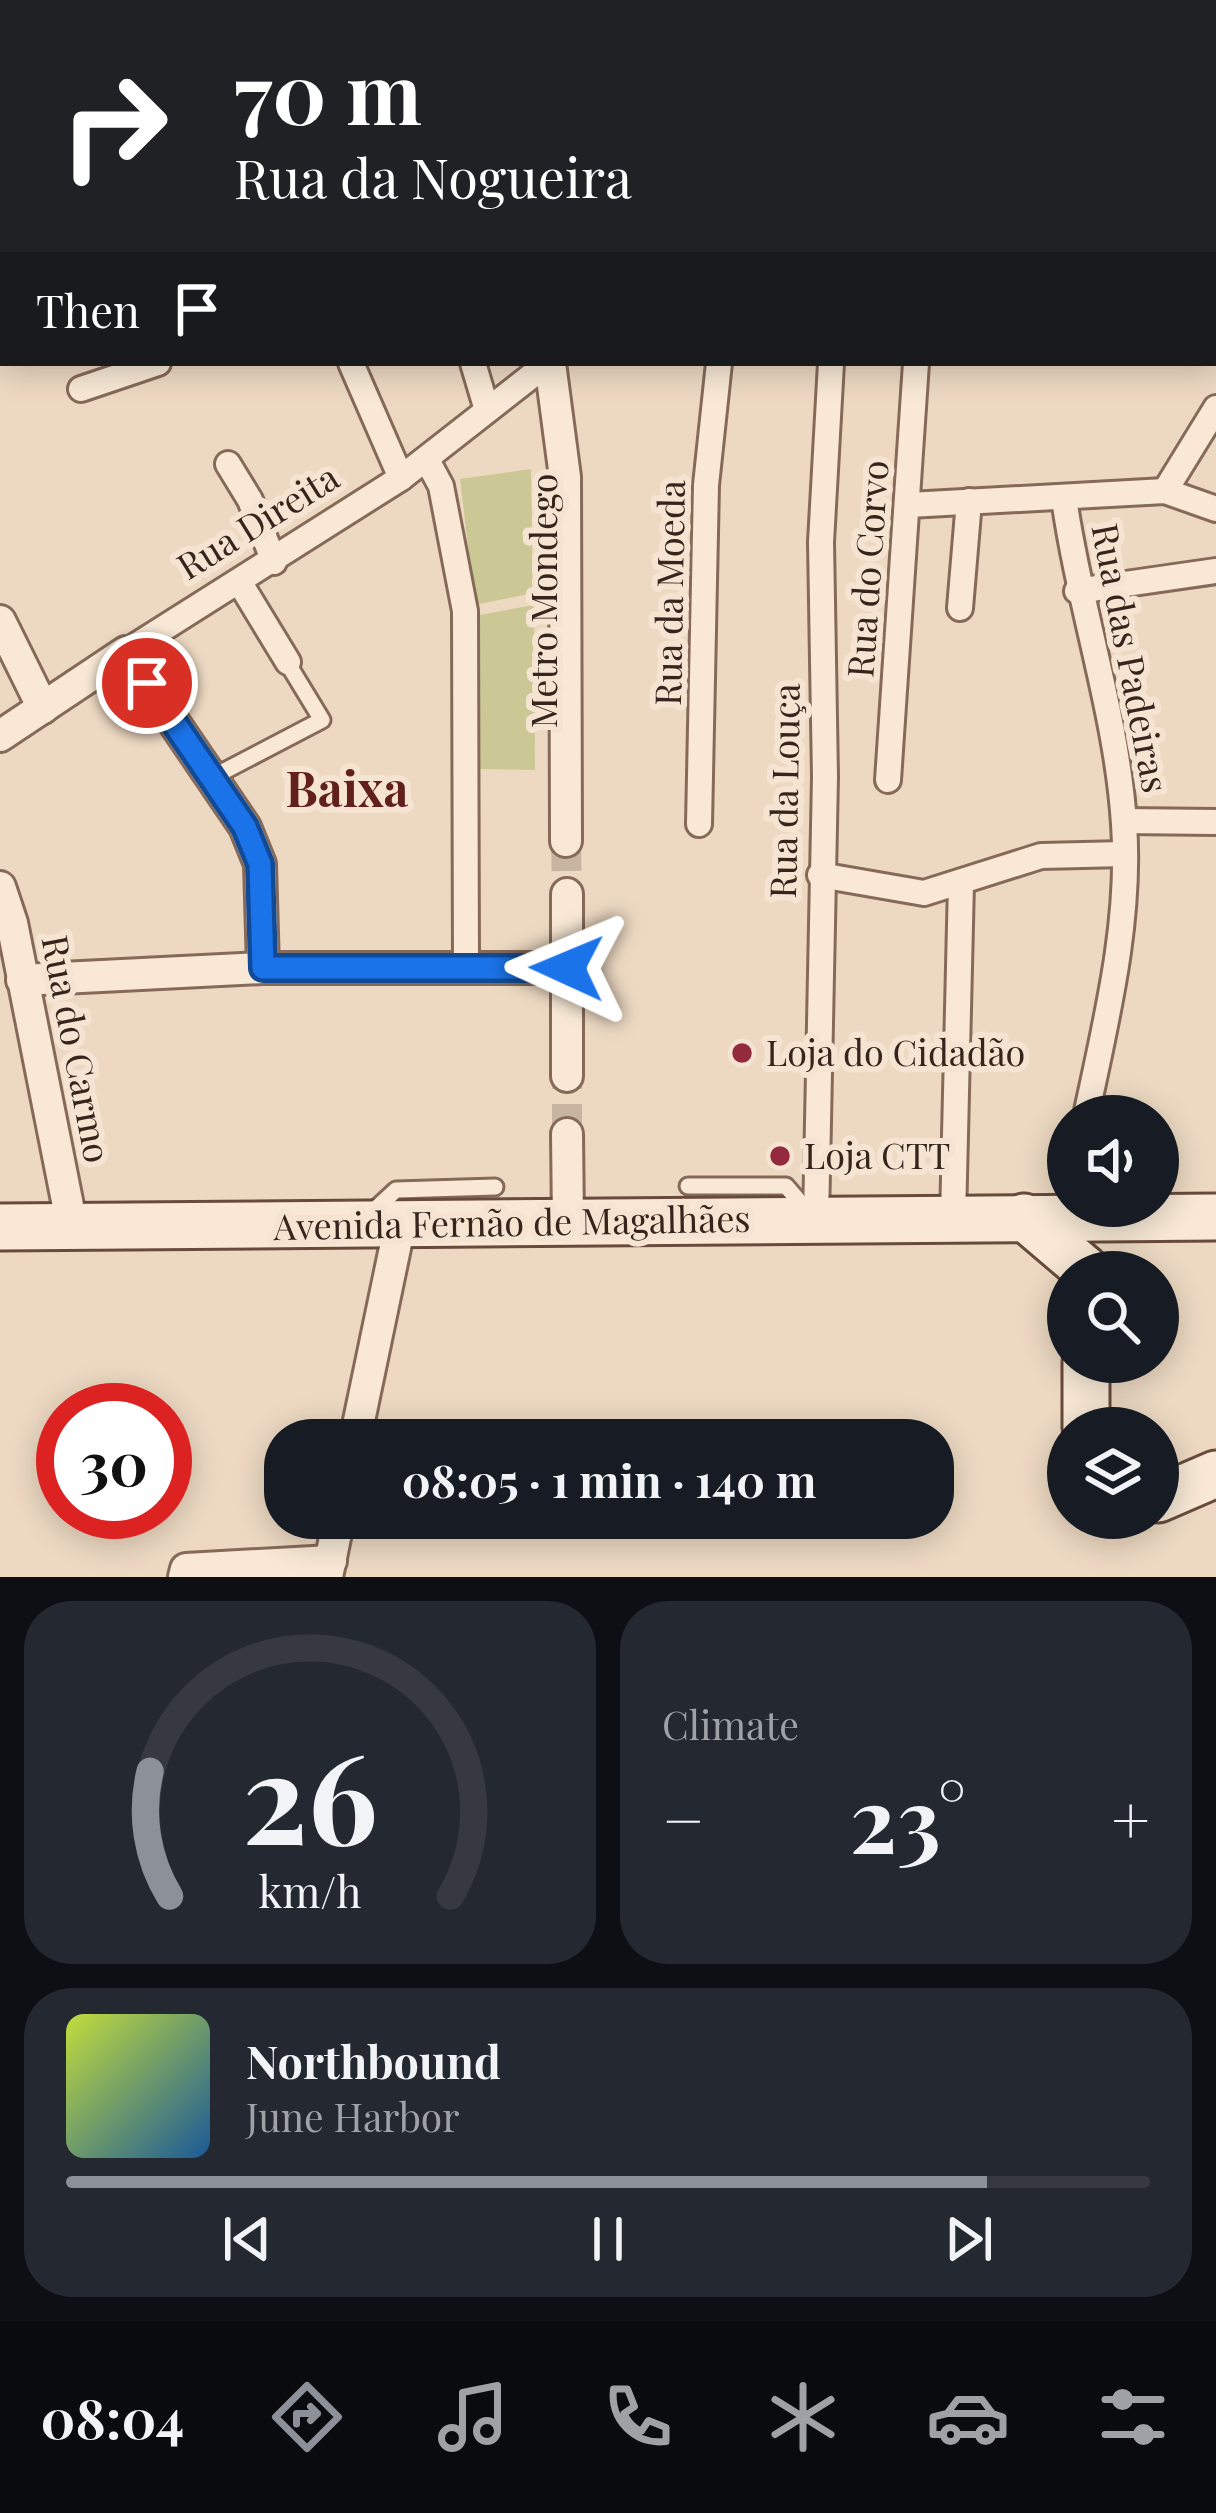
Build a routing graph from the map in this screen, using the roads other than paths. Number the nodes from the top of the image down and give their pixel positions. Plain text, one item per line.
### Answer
1 (149, 366) edge
2 (352, 366) edge
3 (474, 366) edge
4 (544, 366) edge
5 (547, 366) edge
6 (719, 366) edge
7 (831, 366) edge
8 (916, 366) edge
9 (81, 389) dead end
10 (1216, 408) edge
11 (487, 410) junction
12 (1204, 455) edge
13 (427, 460) junction
14 (228, 464) dead end
15 (401, 478) junction
16 (1165, 491) junction
17 (1064, 498) junction
18 (969, 501) junction
19 (909, 505) junction
20 (1216, 509) edge
21 (274, 562) junction
22 (1216, 571) edge
23 (240, 583) junction
24 (1077, 591) junction
25 (960, 608) dead end
26 (0, 621) edge
27 (126, 652) junction
28 (289, 665) joint
29 (43, 708) junction
30 (0, 736) edge
31 (212, 778) junction
32 (888, 780) dead end
33 (1124, 821) junction
34 (1216, 822) edge
35 (699, 824) dead end
36 (566, 840) tunnel mouth
37 (1125, 854) junction
38 (820, 875) junction
39 (961, 883) junction
40 (0, 887) edge
41 (567, 894) tunnel mouth
42 (466, 967) junction
43 (263, 968) junction
44 (567, 968) junction
45 (22, 980) junction
46 (567, 1076) tunnel mouth
47 (1090, 1095) edge
48 (568, 1134) tunnel mouth
49 (688, 1186) dead end
50 (495, 1187) dead end
51 (1047, 1214) edge
52 (1024, 1217) junction
53 (1179, 1217) edge
54 (1216, 1217) edge
55 (816, 1220) junction
56 (953, 1220) junction
57 (568, 1222) junction
58 (379, 1224) junction
59 (72, 1226) junction
60 (0, 1227) edge
61 (1129, 1227) edge
62 (1063, 1251) edge
63 (1104, 1251) edge
64 (358, 1419) edge
65 (1216, 1474) edge
66 (1179, 1490) edge
67 (335, 1539) edge
68 (329, 1569) edge
69 (184, 1577) edge

1 - 9 street
2 - 15 street
3 - 11 street
4 - 11 street, Rua Direita
5 - 36 street
6 - 35 street, Rua da Moeda
7 - 38 street, Rua da Louça
8 - 19 street, Rua do Corvo
10 - 12 street
11 - 13 street, Rua Direita
12 - 16 street
13 - 15 street, Rua Direita
13 - 42 street
14 - 21 street
15 - 21 street, Rua Direita
16 - 17 street
16 - 20 street
17 - 18 street
17 - 24 street, Rua das Padeiras
18 - 19 street
18 - 25 street
19 - 32 street, Rua do Corvo
21 - 23 street, Rua Direita
22 - 24 street
23 - 27 street, Rua Direita
23 - 28 street
24 - 33 street, Rua das Padeiras
26 - 29 street
27 - 29 street, Rua Direita
27 - 31 street
28 - 31 lane
29 - 30 street, Rua Direita
31 - 43 street
33 - 34 street
33 - 37 street, Rua das Padeiras
37 - 39 street
37 - 47 street, Rua das Padeiras
38 - 39 street
38 - 55 street, Rua da Louça
39 - 56 street
40 - 45 street, Rua do Carmo
41 - 44 street
42 - 43 street
42 - 44 street
43 - 45 street
44 - 46 street
45 - 59 street, Rua do Carmo
48 - 57 street
49 - 55 lane
50 - 58 lane
51 - 52 main road, Avenida Fernão de Magalhães
52 - 56 main road, Avenida Fernão de Magalhães
52 - 62 main road
53 - 54 main road, Avenida Fernão de Magalhães
55 - 56 main road, Avenida Fernão de Magalhães
55 - 57 main road, Avenida Fernão de Magalhães
57 - 58 main road, Avenida Fernão de Magalhães
58 - 59 main road, Avenida Fernão de Magalhães
58 - 64 street
59 - 60 main road, Avenida Fernão de Magalhães
61 - 63 main road
65 - 66 main road
67 - 68 street
68 - 69 street

